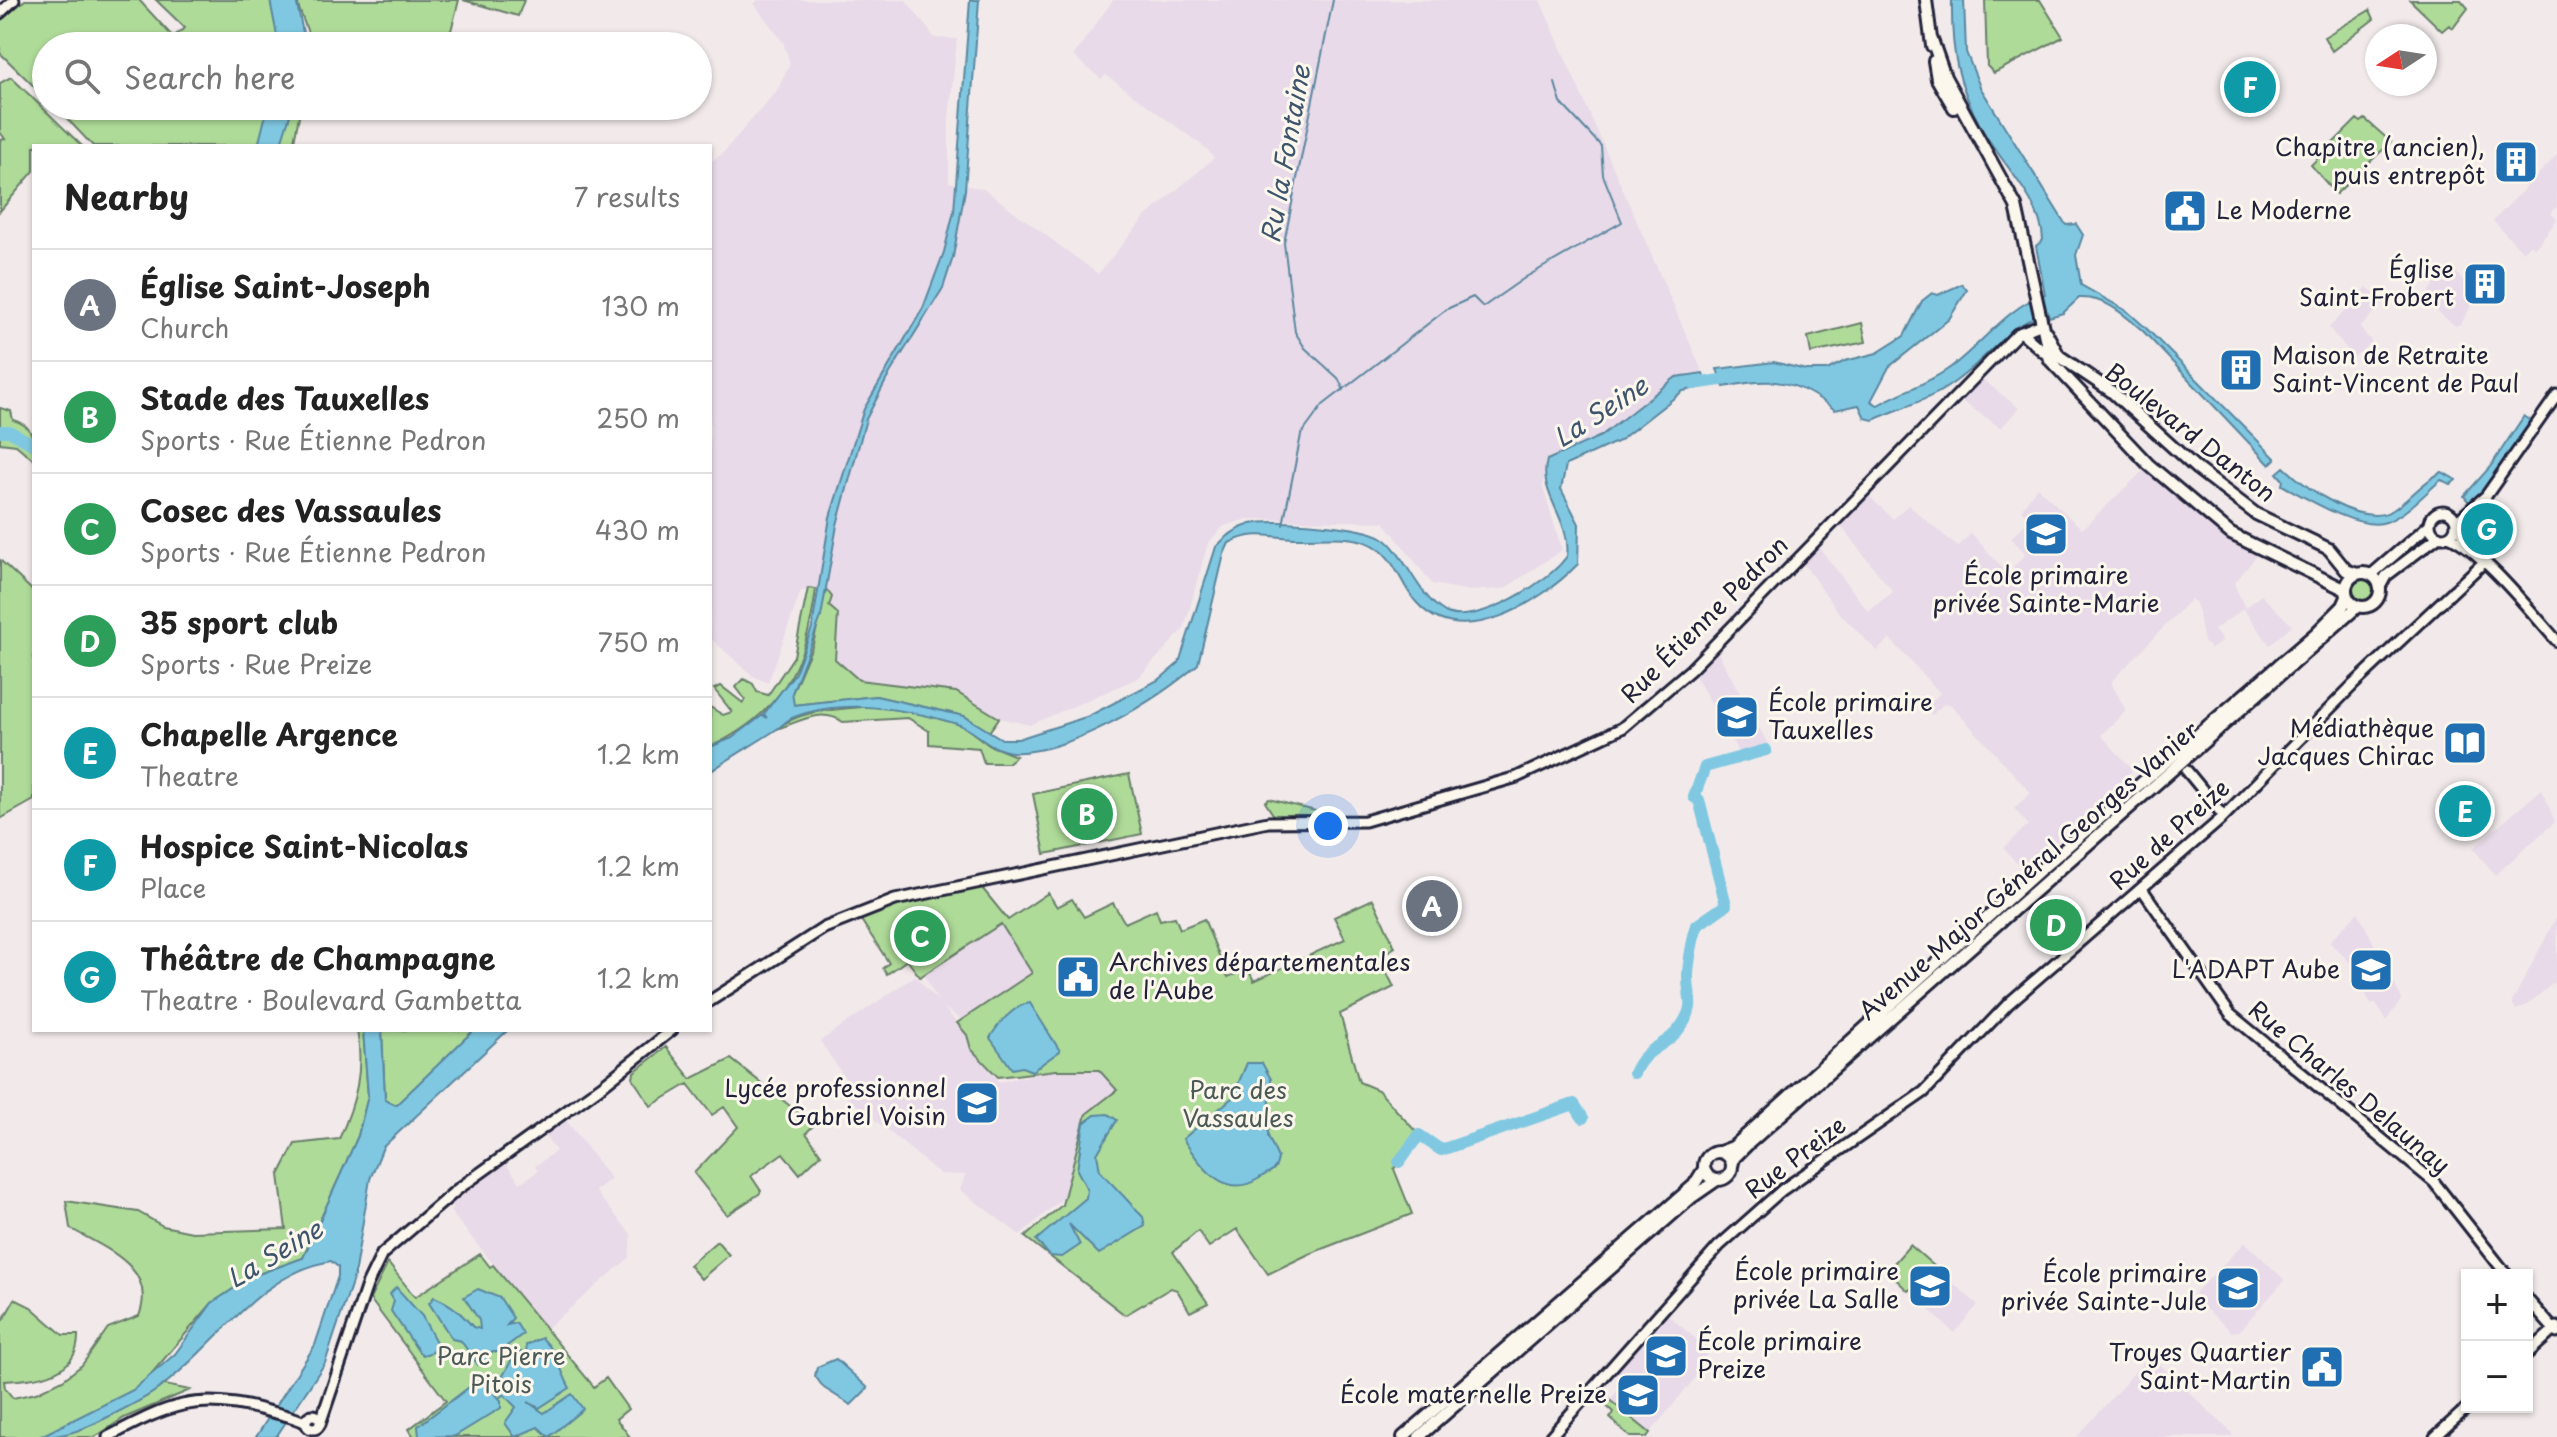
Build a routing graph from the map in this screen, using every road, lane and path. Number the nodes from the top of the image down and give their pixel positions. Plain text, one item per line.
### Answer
1 (14, 0) edge
2 (1926, 0) edge
3 (0, 13) edge
4 (2041, 320) junction
5 (2021, 332) junction
6 (2046, 354) junction
7 (2078, 372) junction
8 (2071, 386) junction
9 (2557, 395) edge
10 (2484, 498) junction
11 (2445, 510) junction
12 (2456, 524) junction
13 (2429, 525) junction
14 (2444, 536) junction
15 (2483, 563) junction
16 (2357, 574) junction
17 (2371, 575) junction
18 (2380, 587) junction
19 (2346, 593) junction
20 (2357, 607) junction
21 (2557, 631) edge
22 (2557, 641) edge
23 (2187, 771) dead end
24 (2223, 815) junction
25 (2142, 889) junction
26 (2088, 934) joint
27 (712, 1000) edge
28 (670, 1032) edge
29 (1720, 1152) junction
30 (1732, 1166) junction
31 (1704, 1169) junction
32 (1717, 1180) junction
33 (2502, 1269) edge
34 (2533, 1305) edge
35 (2556, 1330) edge
36 (2533, 1349) edge
37 (2461, 1413) edge
38 (310, 1425) edge
39 (1417, 1434) edge
40 (108, 1437) edge
41 (1403, 1437) edge
42 (1550, 1437) edge
43 (2435, 1437) edge

1 - 3 street
2 - 4 main road
4 - 5 street, Rue Étienne Pedron
4 - 6 main road
4 - 7 main road, Boulevard Danton
5 - 6 street
5 - 27 street, Rue Étienne Pedron
6 - 8 main road, Boulevard Danton
7 - 8 main road, Boulevard Danton
7 - 16 main road, Boulevard Danton
8 - 19 main road, Boulevard Danton
9 - 10 street
10 - 11 street
10 - 12 street
11 - 12 street
11 - 13 street
12 - 14 street
12 - 21 street
13 - 14 street
13 - 17 street
14 - 15 street
14 - 18 street
15 - 22 street
15 - 24 street, Rue de Preize
16 - 17 main road
16 - 19 main road
17 - 18 main road
18 - 20 main road
19 - 20 main road
19 - 29 main road
20 - 30 main road, Avenue Major Général Georges Vanier
23 - 24 street
24 - 25 street, Rue de Preize
25 - 26 street, Rue de Preize
25 - 33 street, Rue Charles Delaunay
26 - 42 street, Rue Preize
28 - 38 street
29 - 30 main road
29 - 31 main road
30 - 32 main road
31 - 32 main road
31 - 39 main road
32 - 39 main road
34 - 35 street
35 - 36 street
37 - 43 street
38 - 40 street
39 - 41 main road

